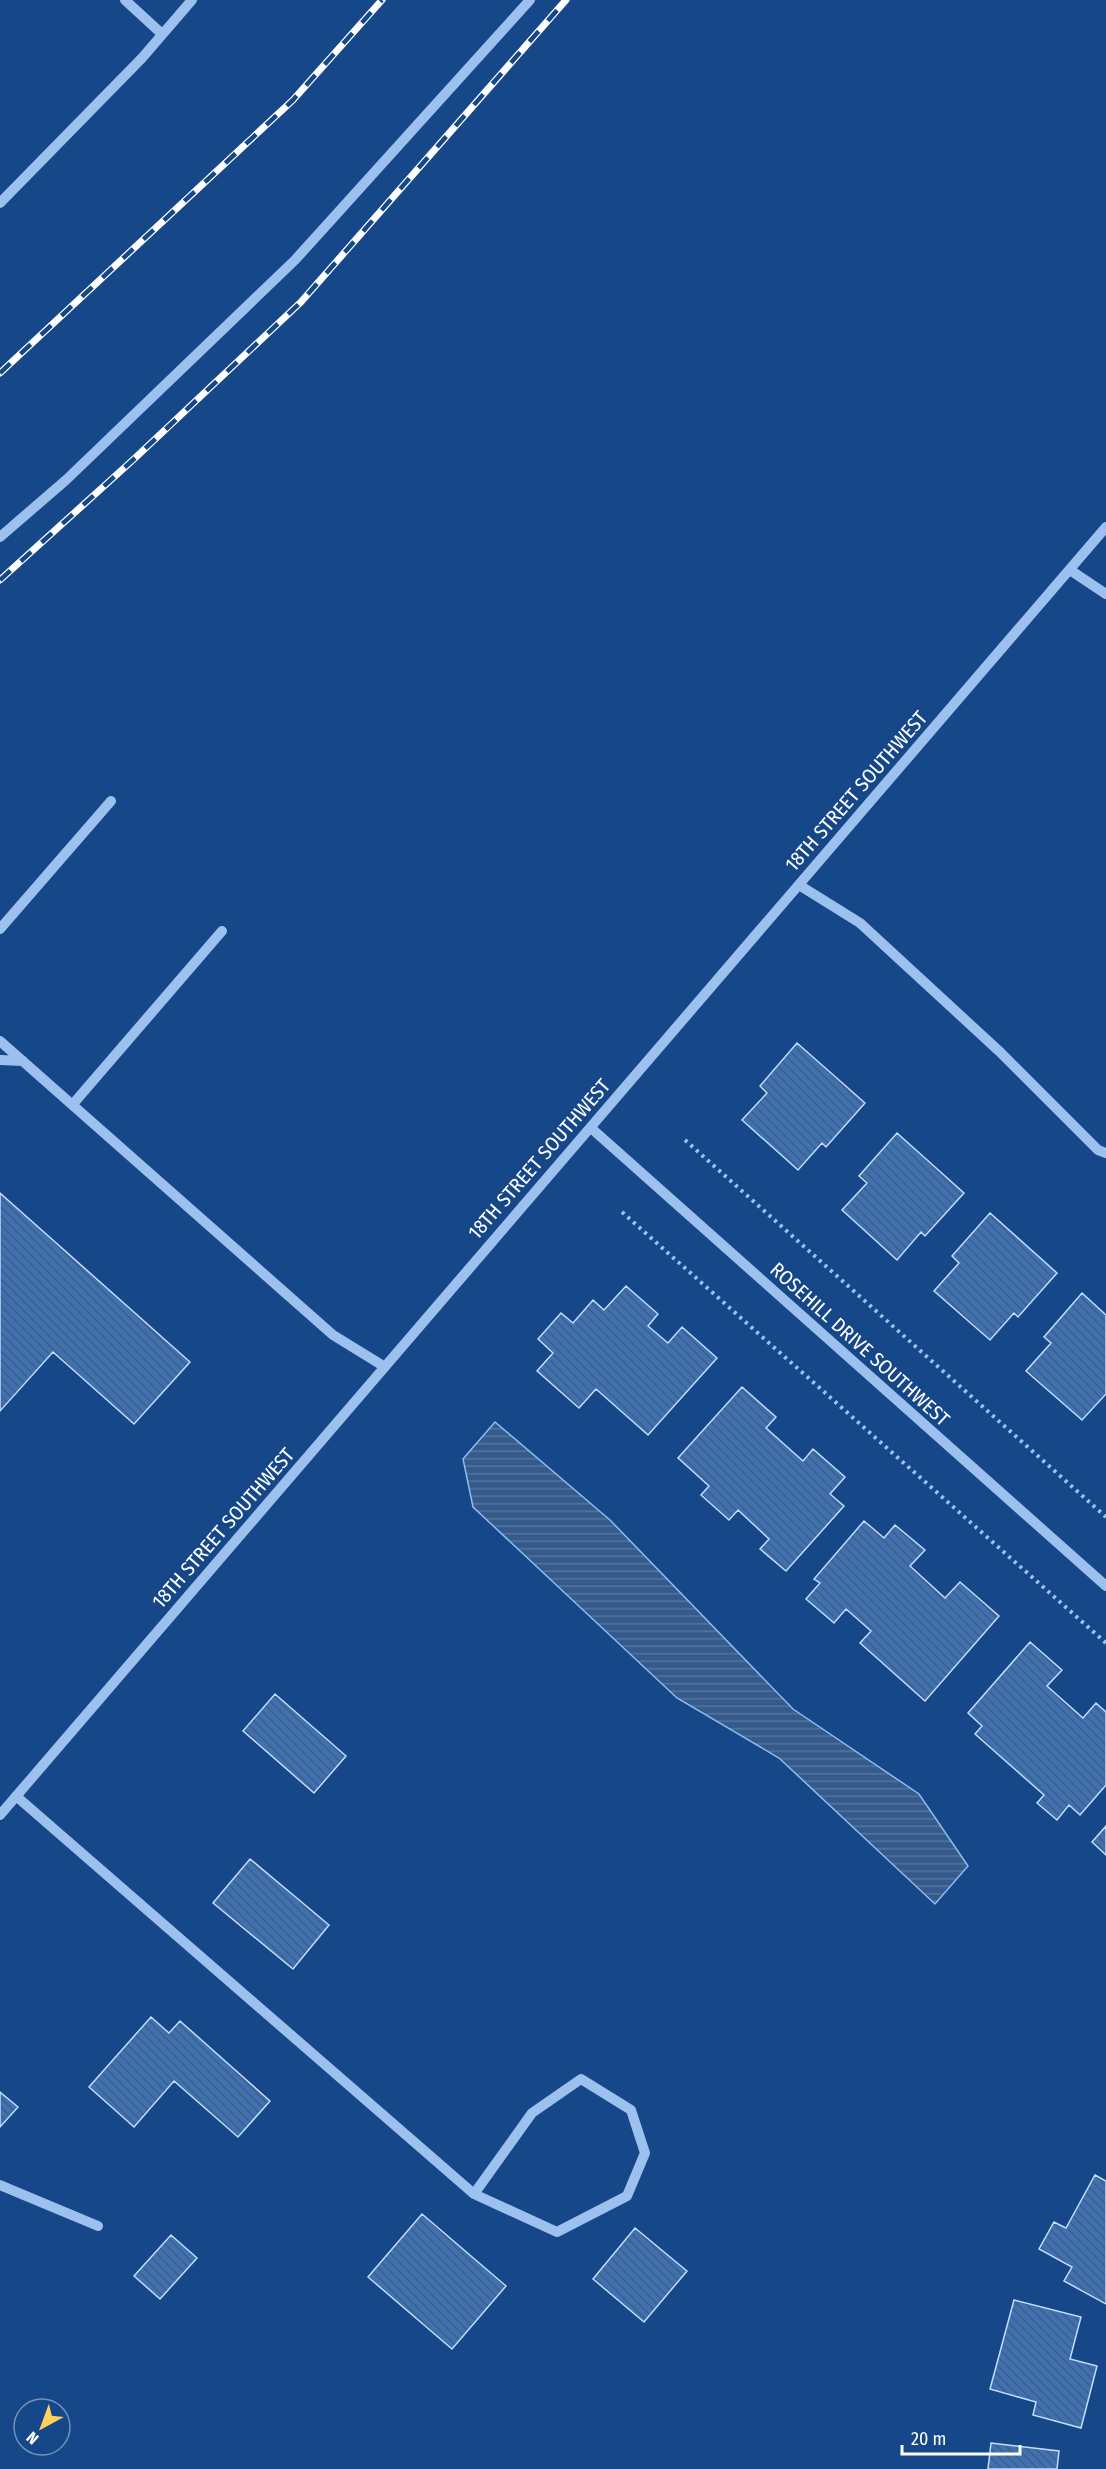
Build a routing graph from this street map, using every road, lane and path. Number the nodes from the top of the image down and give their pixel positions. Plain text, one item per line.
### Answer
1 (125, 0) edge
2 (192, 0) edge
3 (530, 0) edge
4 (162, 34) junction
5 (0, 203) edge
6 (1106, 527) edge
7 (0, 537) edge
8 (1070, 570) junction
9 (1106, 594) edge
10 (111, 801) dead end
11 (799, 885) junction
12 (0, 929) edge
13 (222, 931) dead end
14 (0, 1041) edge
15 (0, 1060) edge
16 (23, 1061) junction
17 (73, 1104) junction
18 (591, 1128) junction
19 (685, 1140) dead end
20 (1106, 1153) edge
21 (622, 1212) dead end
22 (385, 1367) junction
23 (1106, 1517) edge
24 (1106, 1586) edge
25 (1106, 1643) edge
26 (16, 1796) junction
27 (0, 1815) edge
28 (0, 2185) edge
29 (474, 2194) junction
30 (98, 2226) dead end

1 - 4 street
2 - 4 street
3 - 7 street
4 - 5 street
6 - 8 street, 18TH STREET SOUTHWEST
8 - 9 street
8 - 11 street, 18TH STREET SOUTHWEST
10 - 12 street
11 - 18 street, 18TH STREET SOUTHWEST
11 - 20 street
13 - 17 street
14 - 16 street
15 - 16 street
16 - 17 street
17 - 22 street
18 - 22 street, 18TH STREET SOUTHWEST
18 - 24 street, ROSEHILL DRIVE SOUTHWEST
19 - 23 path
21 - 25 path
22 - 26 street, 18TH STREET SOUTHWEST
26 - 27 street, 18TH STREET SOUTHWEST
26 - 29 street
28 - 30 street
29 - 29 street

